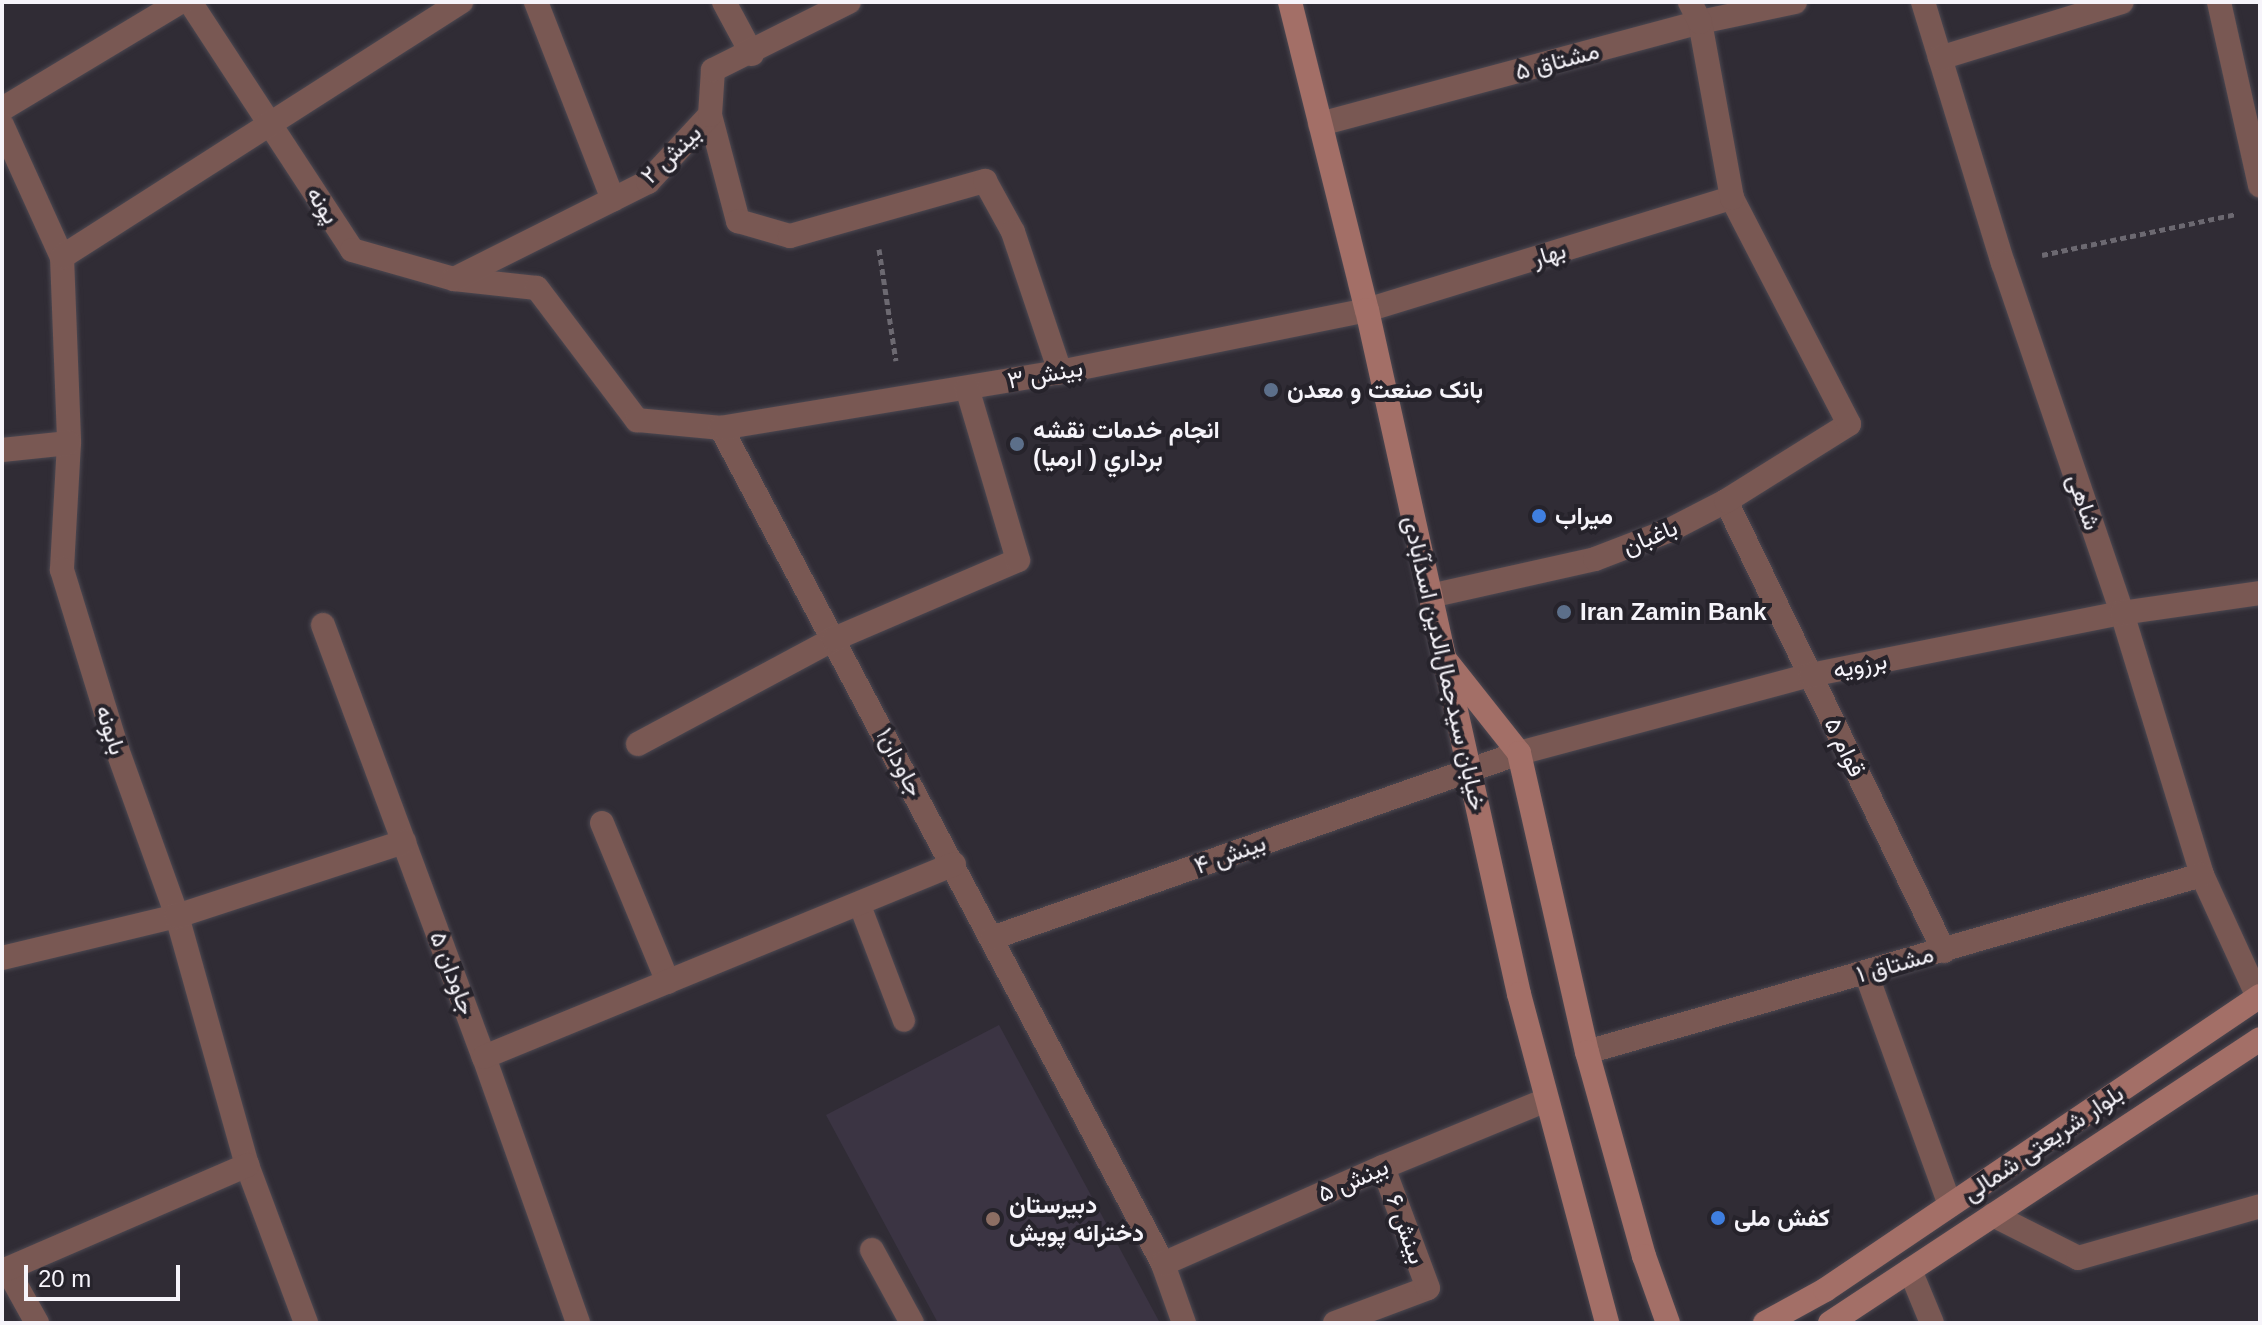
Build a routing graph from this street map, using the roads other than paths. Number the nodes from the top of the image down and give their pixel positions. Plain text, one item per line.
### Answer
1 (180, 2) edge
2 (190, 2) edge
3 (461, 2) edge
4 (536, 2) edge
5 (724, 2) edge
6 (849, 2) edge
7 (1290, 2) edge
8 (1795, 2) edge
9 (1923, 2) edge
10 (2122, 2) edge
11 (2219, 2) edge
12 (1695, 12) edge
13 (752, 54) junction
14 (1940, 58) junction
15 (2, 109) edge
16 (710, 115) junction
17 (268, 122) junction
18 (1320, 124) junction
19 (2, 125) edge
20 (2256, 147) edge
21 (2260, 185) edge
22 (1732, 198) junction
23 (613, 199) junction
24 (62, 257) junction
25 (454, 279) junction
26 (1367, 310) junction
27 (1060, 372) junction
28 (967, 388) junction
29 (721, 428) junction
30 (69, 443) junction
31 (2, 450) edge
32 (1726, 501) junction
33 (2260, 593) edge
34 (1430, 596) junction
35 (2122, 613) junction
36 (323, 625) dead end
37 (834, 639) junction
38 (1443, 657) junction
39 (1811, 675) junction
40 (638, 744) dead end
41 (1519, 753) junction
42 (1468, 769) junction
43 (602, 823) dead end
44 (404, 842) junction
45 (954, 864) junction
46 (2202, 875) junction
47 (859, 903) junction
48 (177, 916) junction
49 (992, 938) junction
50 (1944, 951) junction
51 (2, 958) edge
52 (1866, 973) junction
53 (668, 982) junction
54 (2259, 997) edge
55 (904, 1021) dead end
56 (2260, 1039) edge
57 (1587, 1052) junction
58 (484, 1057) junction
59 (1546, 1100) junction
60 (247, 1165) junction
61 (1383, 1167) junction
62 (1950, 1205) junction
63 (2260, 1206) edge
64 (1993, 1215) junction
65 (872, 1250) dead end
66 (1163, 1264) junction
67 (5, 1269) edge
68 (1910, 1270) junction
69 (1825, 1290) junction
70 (1835, 1320) edge
71 (37, 1323) edge
72 (306, 1323) edge
73 (578, 1323) edge
74 (912, 1323) edge
75 (1184, 1323) edge
76 (1335, 1323) edge
77 (1607, 1323) edge
78 (1668, 1323) edge
79 (1765, 1323) edge
80 (1932, 1323) edge

1 - 15 street
2 - 17 street, پونه
3 - 17 street
4 - 23 street
5 - 13 street
6 - 13 street, بینش ۲
7 - 18 main road, خیابان سیدجمال‌الدین اسدآبادی
8 - 12 street, مشتاق ۵
9 - 14 street, شاهی
10 - 14 street
11 - 20 street
12 - 18 street, مشتاق ۵
12 - 22 street
13 - 16 street, بینش ۲
14 - 35 street, شاهی
16 - 23 street, بینش ۲
16 - 27 street
17 - 24 street
17 - 25 street, پونه
18 - 26 main road, خیابان سیدجمال‌الدین اسدآبادی
19 - 24 street, بابونه
20 - 21 street
22 - 26 street, بهار
22 - 32 street, باغبان
23 - 25 street, بینش ۲
24 - 30 street, بابونه
25 - 29 street, پونه
26 - 27 street, بینش ۳
26 - 34 main road, خیابان سیدجمال‌الدین اسدآبادی
27 - 28 street, بینش ۳
28 - 29 street, بینش ۳
28 - 37 street
29 - 37 street, جاودان۱
30 - 31 street
30 - 48 street, بابونه
32 - 34 street, باغبان
32 - 39 street, قوام ۵
33 - 35 street, برزویه
34 - 38 main road, خیابان سیدجمال‌الدین اسدآبادی
35 - 39 street, برزویه
35 - 46 street, شاهی
36 - 44 street, جاودان ۵
37 - 40 street
37 - 45 street, جاودان۱
38 - 41 main road
38 - 42 main road, خیابان سیدجمال‌الدین اسدآبادی
39 - 41 street, برزویه
39 - 50 street, قوام ۵
41 - 42 street, برزویه
41 - 57 main road
42 - 49 street, بینش ۴
42 - 59 main road, خیابان سیدجمال‌الدین اسدآبادی
43 - 53 street
44 - 48 street
44 - 58 street, جاودان ۵
45 - 47 street
45 - 49 street, جاودان۱
46 - 50 street, مشتاق ۱
46 - 54 street, شاهی
47 - 53 street
47 - 55 lane
48 - 51 street
48 - 60 street, بابونه
49 - 66 street, جاودان۱
50 - 52 street, مشتاق ۱
52 - 57 street, مشتاق ۱
52 - 62 street
53 - 58 street
54 - 62 main road, بلوار شریعتی شمالی
56 - 64 main road, بلوار شریعتی شمالی
57 - 78 main road
58 - 73 street, جاودان ۵
59 - 61 street, بینش ۵
59 - 77 main road, خیابان سیدجمال‌الدین اسدآبادی
60 - 67 street
60 - 72 street, بابونه
61 - 66 street, بینش ۵
61 - 76 street, بینش ۶
62 - 69 main road, بلوار شریعتی شمالی
63 - 64 street
64 - 68 main road, بلوار شریعتی شمالی
65 - 74 street
66 - 75 street, جاودان۱
67 - 71 street
68 - 70 main road, بلوار شریعتی شمالی
68 - 80 street
69 - 70 main road
69 - 79 main road, بلوار شریعتی شمالی

